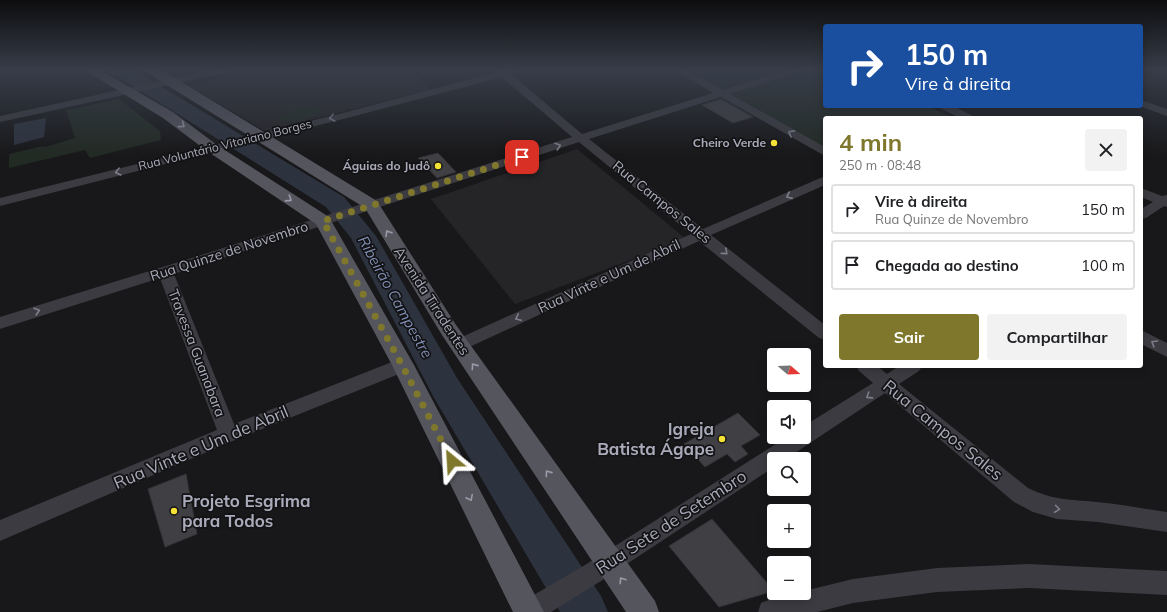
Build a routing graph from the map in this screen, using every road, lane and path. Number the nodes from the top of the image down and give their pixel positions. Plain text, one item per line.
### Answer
1 (96, 98) edge
2 (142, 98) edge
3 (190, 98) edge
4 (402, 98) edge
5 (532, 98) edge
6 (710, 98) edge
7 (727, 98) edge
8 (1143, 104) edge
9 (948, 108) edge
10 (1167, 113) edge
11 (966, 116) edge
12 (0, 118) edge
13 (252, 138) junction
14 (582, 138) junction
15 (218, 146) junction
16 (823, 151) edge
17 (823, 181) edge
18 (1143, 193) edge
19 (1165, 201) edge
20 (0, 202) edge
21 (366, 207) junction
22 (1143, 214) edge
23 (328, 219) junction
24 (702, 234) junction
25 (166, 273) junction
26 (0, 323) edge
27 (823, 332) edge
28 (1143, 337) edge
29 (459, 345) junction
30 (1167, 351) edge
31 (402, 365) junction
32 (867, 368) edge
33 (910, 368) edge
34 (887, 384) junction
35 (228, 434) junction
36 (1167, 522) edge
37 (0, 531) edge
38 (602, 567) junction
39 (1167, 583) edge
40 (534, 609) edge
41 (644, 612) edge
42 (770, 612) edge

1 - 12 street
2 -> 15 main road
3 - 13 main road, Avenida Tiradentes
4 -> 13 street, Rua Voluntário Vitoriano Borges
5 - 14 street, Rua Campos Sales
6 - 14 street, Rua Quinze de Novembro
16 -> 7 street
8 - 10 street
9 - 11 street
13 - 15 street, Rua Voluntário Vitoriano Borges
13 - 21 main road, Avenida Tiradentes
21 -> 14 street, Rua Quinze de Novembro
14 - 24 street, Rua Campos Sales
15 -> 20 street, Rua Voluntário Vitoriano Borges
15 -> 23 main road
17 -> 24 street, Rua Vinte e Um de Abril
18 - 19 street
19 - 22 street
21 - 23 street, Rua Quinze de Novembro
29 -> 21 main road, Avenida Tiradentes
23 - 25 street, Rua Quinze de Novembro
23 - 31 main road
24 -> 27 street, Rua Campos Sales
24 -> 29 street, Rua Vinte e Um de Abril
26 -> 25 street, Rua Quinze de Novembro
25 - 35 street, Travessa Guanabara
30 -> 28 street
38 -> 29 main road, Avenida Tiradentes
31 - 35 street, Rua Vinte e Um de Abril
31 -> 40 main road
32 - 34 street, Rua Campos Sales
33 - 34 street, Rua Sete de Setembro
34 -> 36 street, Rua Campos Sales
34 -> 38 street, Rua Sete de Setembro
35 - 37 street, Rua Vinte e Um de Abril
38 - 40 street, Rua Sete de Setembro
41 -> 38 main road, Avenida Tiradentes
39 - 42 street

